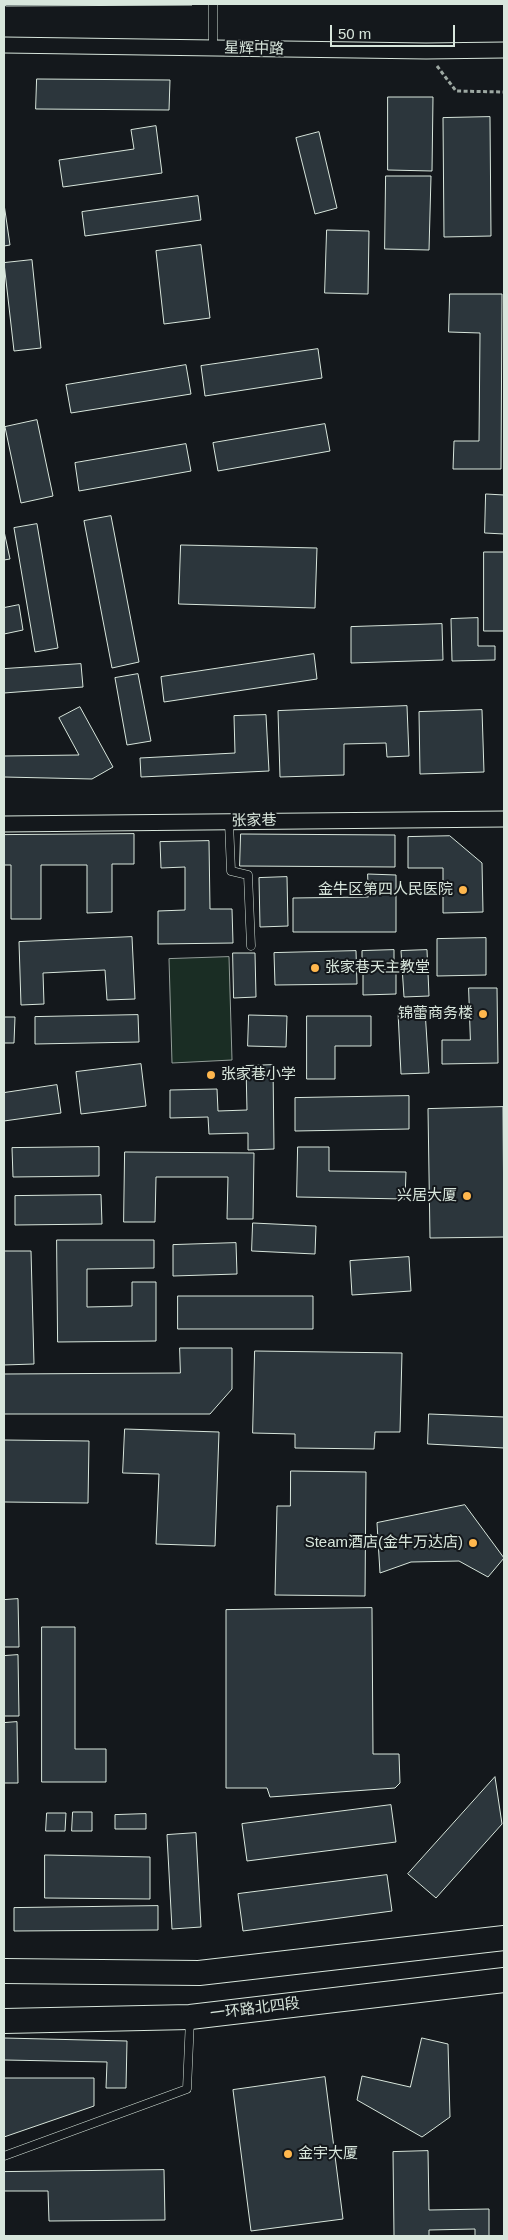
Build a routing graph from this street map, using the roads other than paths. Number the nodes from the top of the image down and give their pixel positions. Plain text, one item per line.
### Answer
1 (213, 4) edge
2 (4, 45) edge
3 (214, 48) junction
4 (504, 50) edge
5 (504, 819) edge
6 (229, 822) junction
7 (4, 824) edge
8 (250, 946) dead end
9 (504, 1938) edge
10 (4, 1971) edge
11 (504, 1980) edge
12 (190, 2016) junction
13 (4, 2021) edge
14 (4, 2156) edge

1 - 3 lane
2 - 3 street, 星辉中路
3 - 4 street, 星辉中路
5 - 6 street, 张家巷
6 - 7 street, 张家巷
6 - 8 lane
9 - 10 main road
11 - 12 main road, 一环路北四段
12 - 13 main road, 一环路北四段
12 - 14 lane

